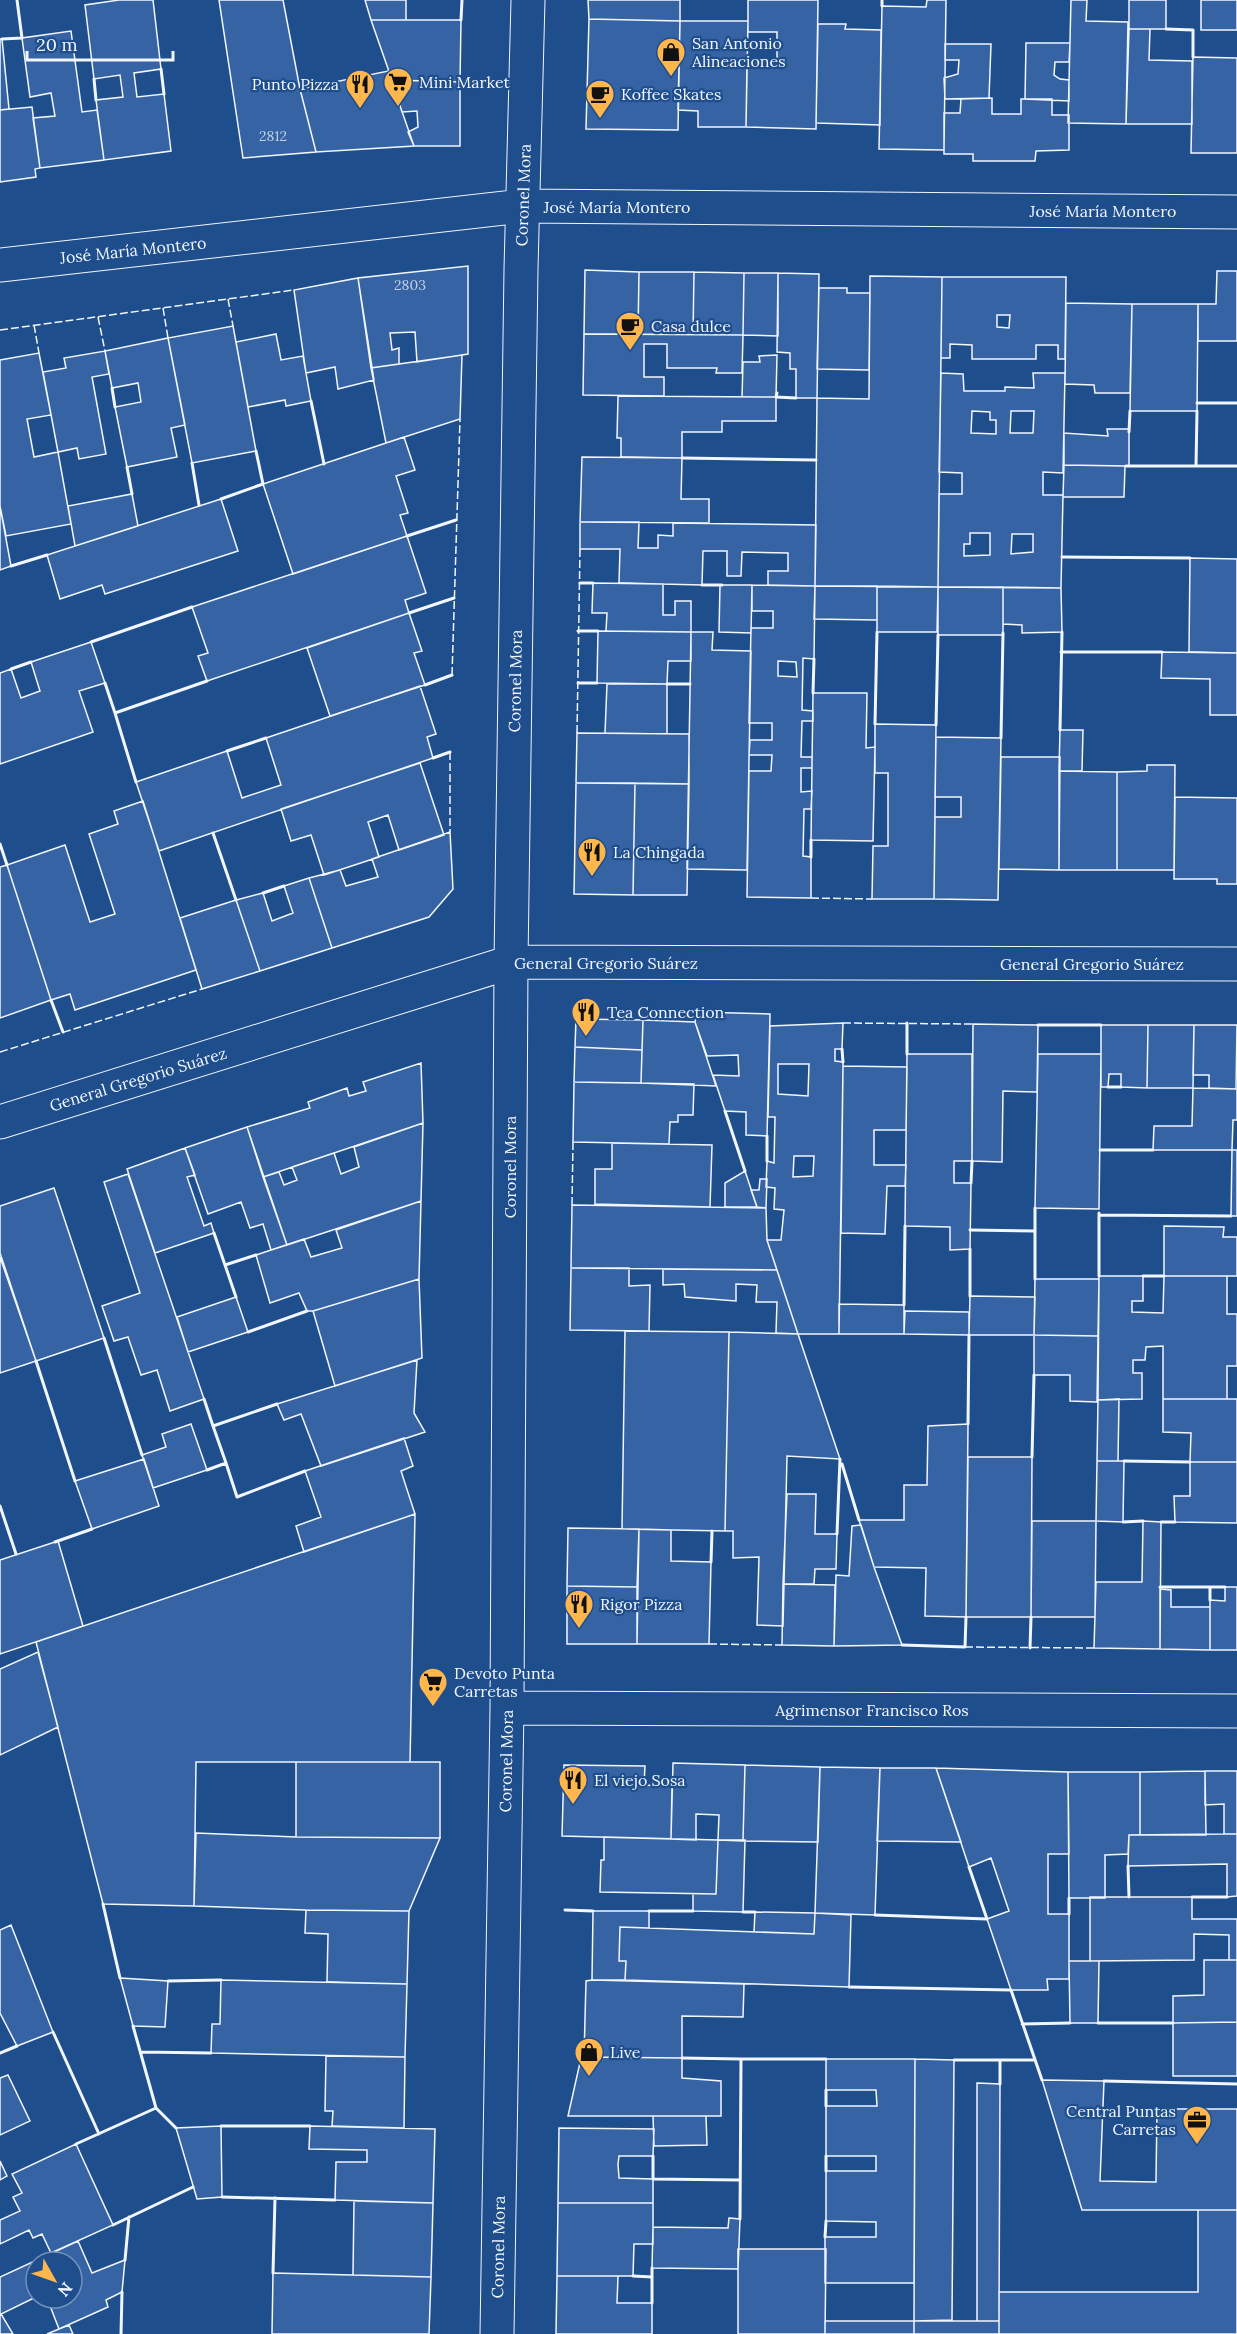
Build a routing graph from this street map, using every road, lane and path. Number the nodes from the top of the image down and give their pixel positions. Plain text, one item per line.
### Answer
1 (528, 0) edge
2 (523, 206) junction
3 (1237, 213) edge
4 (0, 265) edge
5 (511, 962) junction
6 (1237, 964) edge
7 (0, 1122) edge
8 (507, 1708) junction
9 (1237, 1711) edge
10 (497, 2334) edge

1 - 2 street, Coronel Mora
2 - 3 street, José María Montero
2 - 4 street, José María Montero
2 - 5 street, Coronel Mora
5 - 6 street, General Gregorio Suárez
5 - 7 street, General Gregorio Suárez
5 - 8 street, Coronel Mora
8 - 9 street, Agrimensor Francisco Ros
8 - 10 street, Coronel Mora

